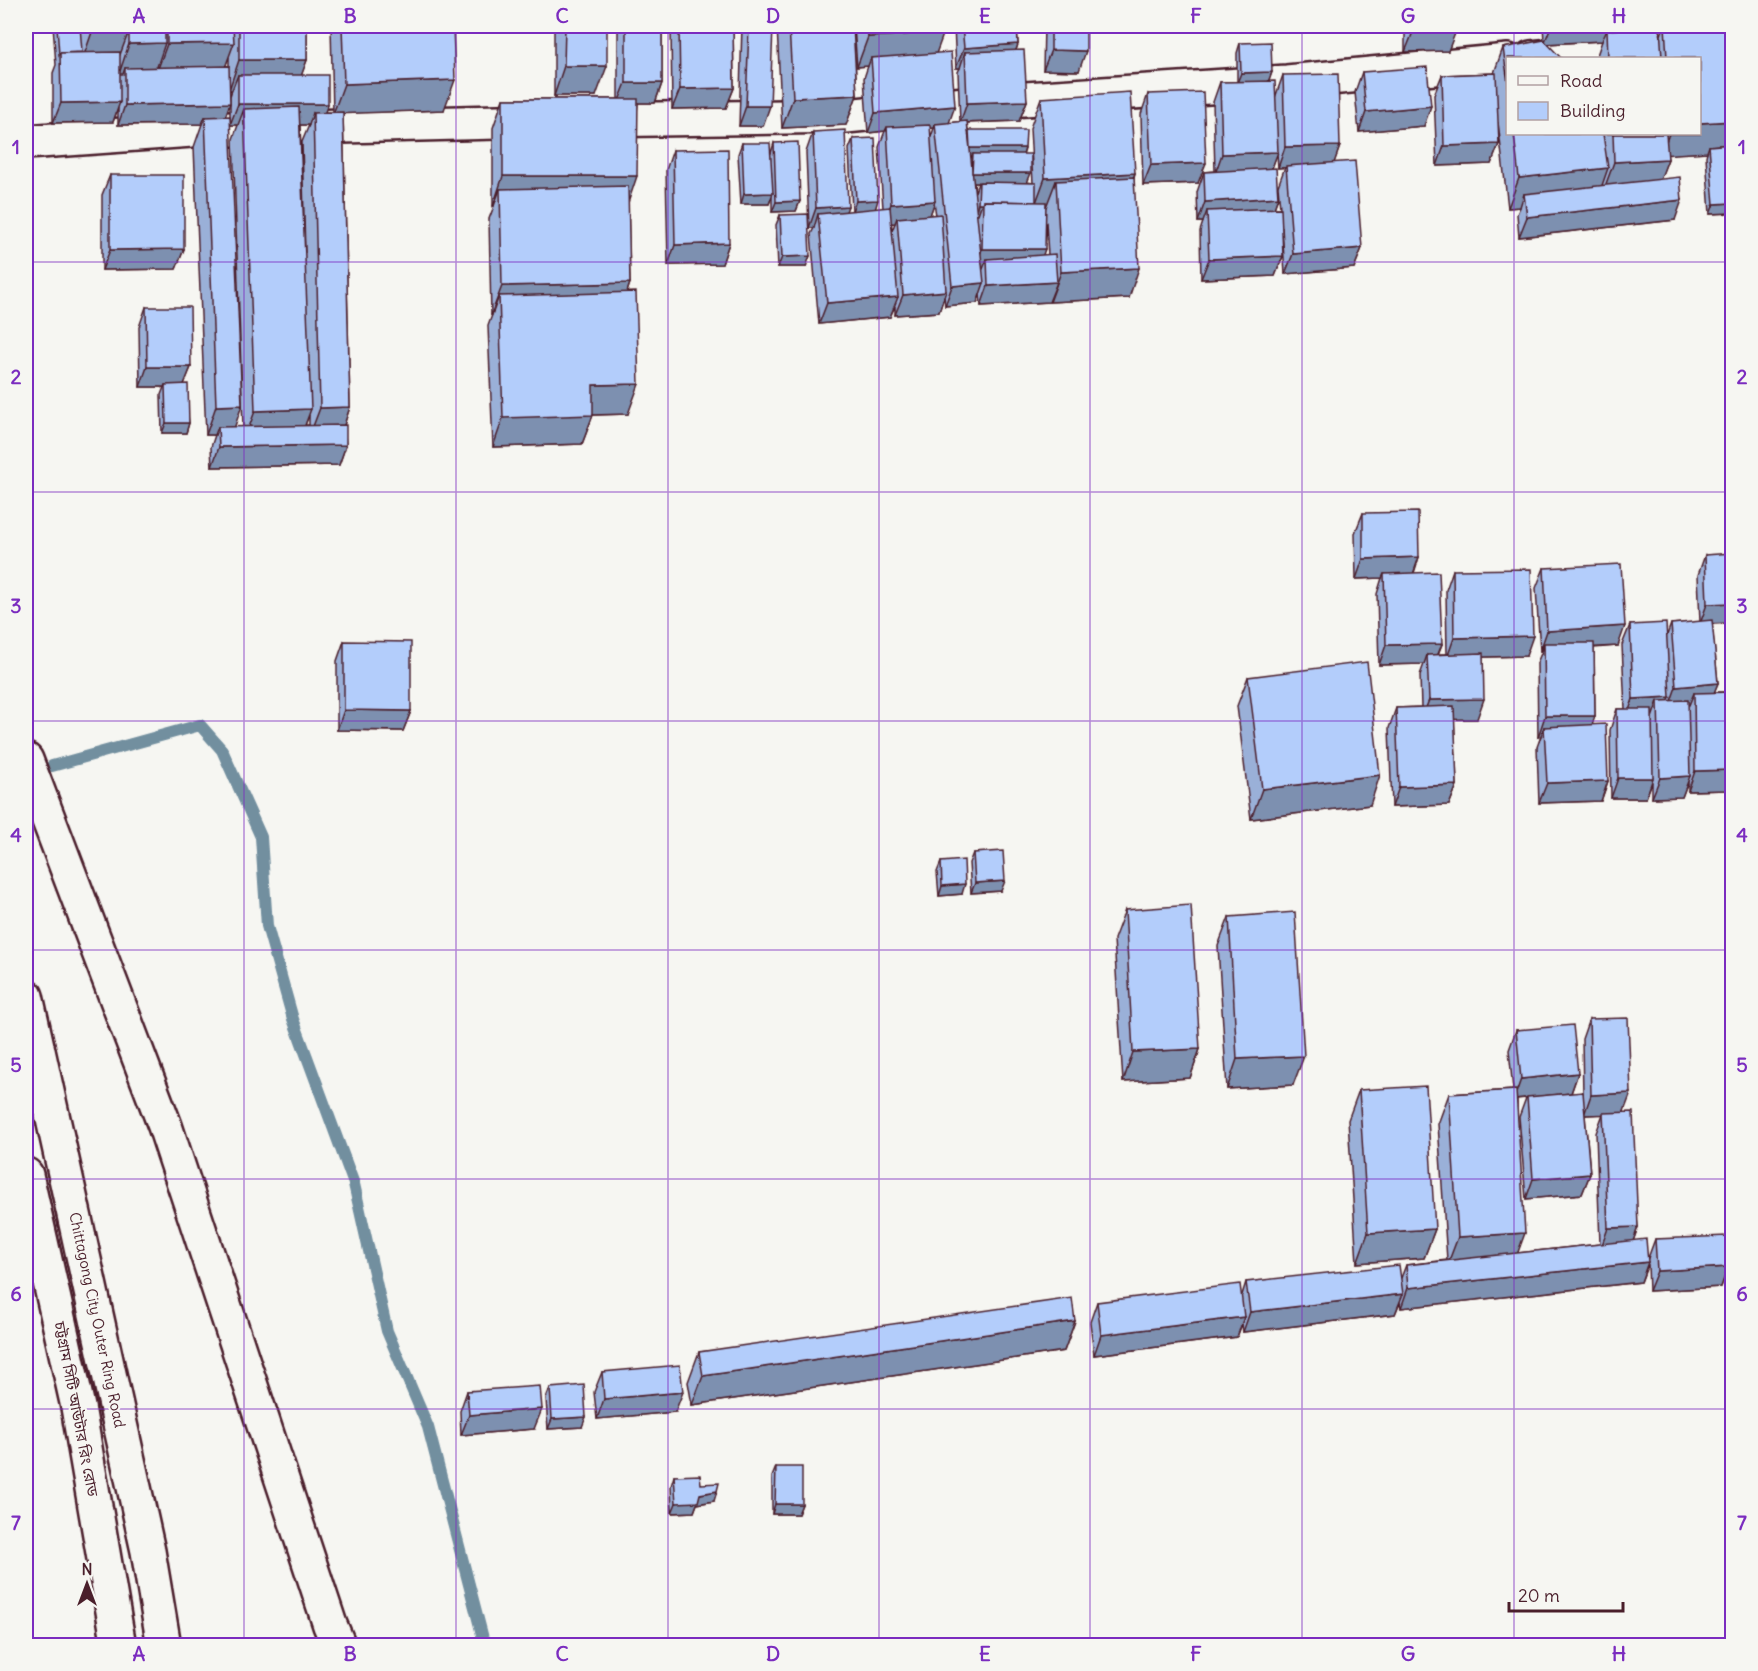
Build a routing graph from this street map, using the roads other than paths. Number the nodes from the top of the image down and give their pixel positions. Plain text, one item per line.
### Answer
1 (1732, 38) edge
2 (1541, 57) edge
3 (1506, 61) edge
4 (26, 142) edge
5 (26, 760) edge
6 (26, 996) edge
7 (26, 1175) edge
8 (119, 1646) edge
9 (164, 1646) edge
10 (339, 1646) edge

1 - 2 main road
3 - 4 main road
5 - 10 main road
6 - 9 main road, Chittagong City Outer Ring Road
7 - 8 main road, চট্টগ্রাম সিটি আউটার রিং রোড

